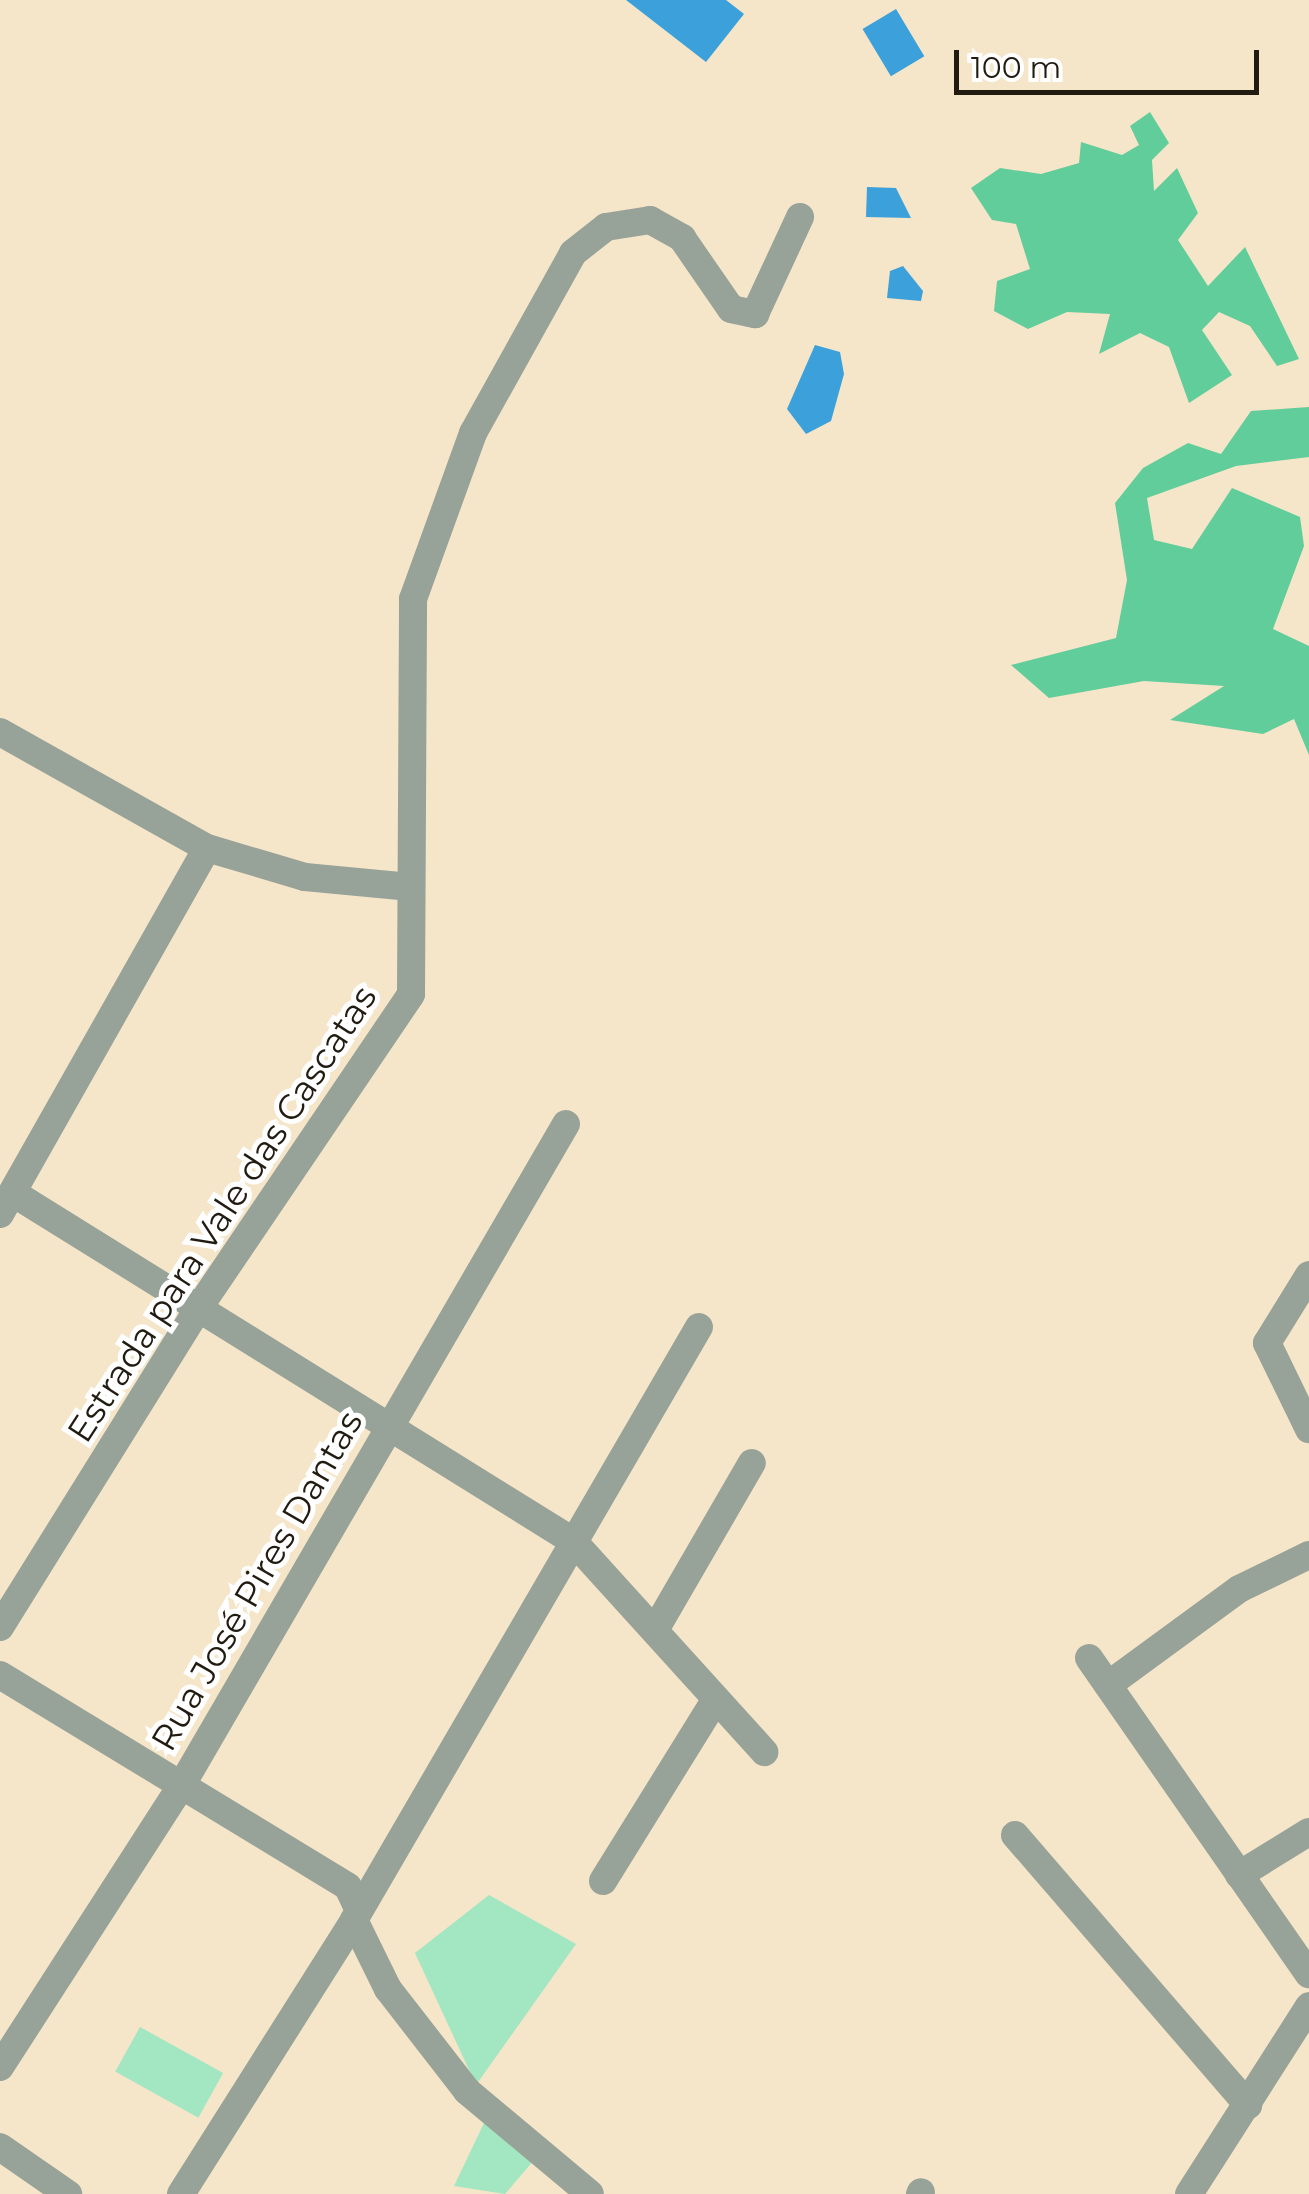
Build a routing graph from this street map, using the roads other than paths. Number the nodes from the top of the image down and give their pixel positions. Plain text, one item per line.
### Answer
1 (800, 217) dead end
2 (0, 732) edge
3 (207, 848) junction
4 (411, 887) junction
5 (566, 1124) dead end
6 (6, 1204) edge
7 (1309, 1275) edge
8 (198, 1309) junction
9 (699, 1328) dead end
10 (1309, 1429) edge
11 (387, 1431) junction
12 (752, 1463) dead end
13 (574, 1541) junction
14 (1309, 1554) edge
15 (0, 1627) edge
16 (655, 1630) junction
17 (1089, 1658) dead end
18 (0, 1675) edge
19 (1108, 1685) junction
20 (716, 1699) junction
21 (764, 1752) dead end
22 (180, 1788) junction
23 (1309, 1832) edge
24 (1015, 1834) dead end
25 (1240, 1876) junction
26 (602, 1882) dead end
27 (356, 1914) junction
28 (1309, 1974) edge
29 (1309, 2006) edge
30 (0, 2067) edge
31 (1248, 2105) junction
32 (0, 2147) edge
33 (68, 2194) edge
34 (181, 2194) edge
35 (590, 2194) edge
36 (1188, 2194) edge

1 - 4 street, Estrada para Vale das Cascatas
2 - 3 street
3 - 4 street
3 - 6 street
4 - 8 street, Estrada para Vale das Cascatas
5 - 11 street, Rua José Pires Dantas
6 - 8 street
7 - 10 street
8 - 11 street
8 - 15 street, Estrada para Vale das Cascatas
9 - 13 street
11 - 13 street
11 - 22 street, Rua José Pires Dantas
12 - 16 street
13 - 16 street
13 - 27 street
14 - 19 street
16 - 20 street
17 - 19 street
18 - 22 street
19 - 25 street
20 - 21 street
20 - 26 street
22 - 27 street
22 - 30 street, Rua José Pires Dantas
23 - 25 street
24 - 31 street
25 - 28 street
27 - 34 street
27 - 35 street
29 - 31 street
31 - 36 street
32 - 33 street

